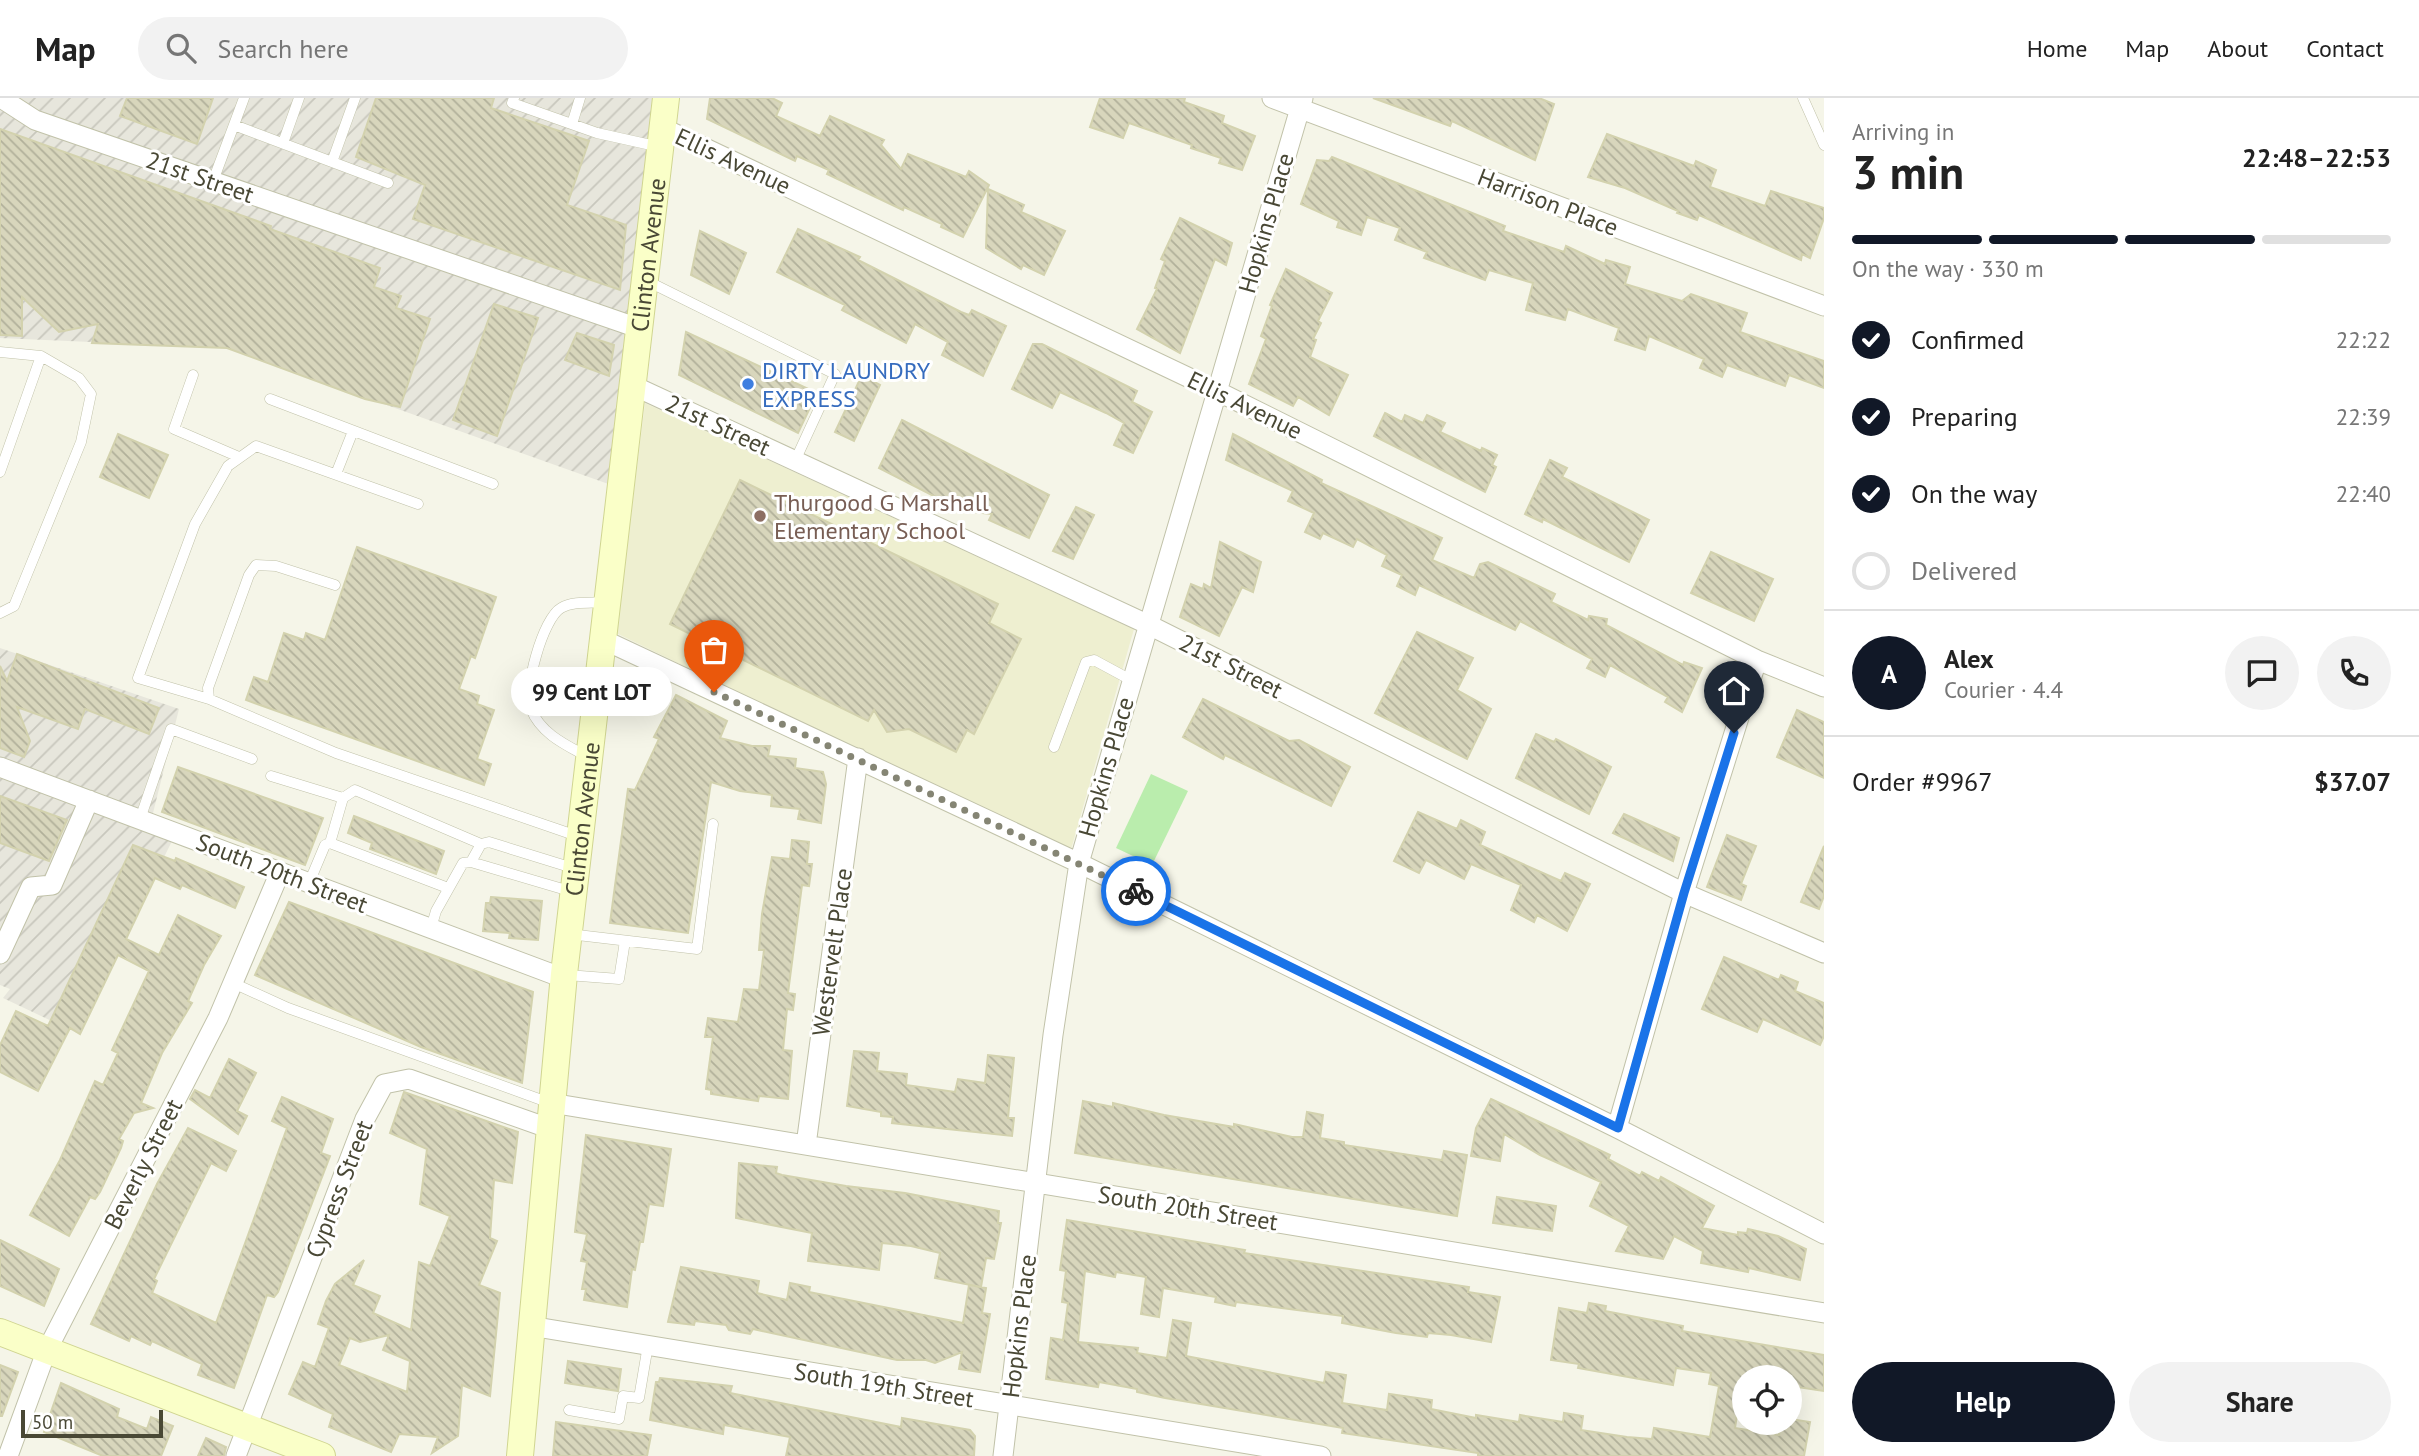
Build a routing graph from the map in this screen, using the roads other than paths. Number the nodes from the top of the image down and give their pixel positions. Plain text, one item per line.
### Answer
1 (1, 98) edge
2 (244, 98) edge
3 (299, 98) edge
4 (355, 98) edge
5 (514, 98) edge
6 (580, 98) edge
7 (666, 98) edge
8 (1272, 98) edge
9 (1803, 98) edge
10 (1301, 103) edge
11 (572, 124) junction
12 (234, 125) junction
13 (662, 138) junction
14 (283, 143) junction
15 (1824, 145) edge
16 (332, 162) junction
17 (213, 181) junction
18 (388, 183) dead end
19 (646, 281) junction
20 (1824, 306) edge
21 (641, 328) junction
22 (0, 352) edge
23 (41, 356) junction
24 (193, 375) dead end
25 (634, 386) junction
26 (1217, 391) junction
27 (270, 399) dead end
28 (353, 430) junction
29 (239, 457) junction
30 (795, 461) junction
31 (0, 472) edge
32 (336, 474) junction
33 (494, 484) dead end
34 (418, 504) dead end
35 (335, 586) dead end
36 (608, 602) junction
37 (0, 614) edge
38 (1149, 625) junction
39 (604, 640) junction
40 (1757, 660) junction
41 (1131, 680) junction
42 (1824, 687) edge
43 (209, 699) junction
44 (1054, 747) dead end
45 (590, 757) junction
46 (858, 758) junction
47 (252, 759) dead end
48 (0, 767) edge
49 (271, 776) dead end
50 (343, 798) junction
51 (89, 800) junction
52 (140, 819) junction
53 (713, 824) dead end
54 (580, 837) junction
55 (330, 843) junction
56 (481, 844) junction
57 (471, 862) junction
58 (1079, 863) junction
59 (280, 872) junction
60 (575, 881) junction
61 (309, 883) junction
62 (448, 888) junction
63 (1684, 893) junction
64 (430, 928) junction
65 (569, 933) junction
66 (625, 941) junction
67 (1824, 953) edge
68 (0, 954) edge
69 (564, 976) junction
70 (233, 983) junction
71 (550, 1116) junction
72 (1618, 1128) junction
73 (806, 1145) junction
74 (1036, 1183) junction
75 (1824, 1234) edge
76 (1824, 1313) edge
77 (530, 1326) junction
78 (0, 1332) edge
79 (648, 1345) junction
80 (46, 1352) junction
81 (1009, 1405) junction
82 (569, 1410) dead end
83 (247, 1428) junction
84 (8, 1456) edge
85 (236, 1456) edge
86 (322, 1456) edge
87 (520, 1456) edge
88 (1003, 1456) edge
89 (1321, 1456) edge

1 - 17 street, 21st Street
2 - 12 lane
3 - 14 lane
4 - 16 lane
5 - 11 lane
6 - 11 lane
7 - 13 main road, Clinton Avenue
8 - 10 street, Harrison Place
9 - 15 lane
10 - 20 street, Harrison Place
10 - 26 street, Hopkins Place
11 - 13 lane
12 - 14 lane
12 - 17 lane
13 - 19 main road, Clinton Avenue
13 - 26 street, Ellis Avenue
14 - 16 lane
16 - 18 lane
17 - 21 street, 21st Street
19 - 21 main road, Clinton Avenue
19 - 30 lane
21 - 25 main road, Clinton Avenue
22 - 23 lane
23 - 31 lane
23 - 37 lane
24 - 29 lane
25 - 30 street, 21st Street
25 - 36 main road, Clinton Avenue
26 - 38 street, Hopkins Place
26 - 40 street, Ellis Avenue
27 - 28 lane
28 - 32 lane
28 - 33 lane
29 - 32 lane
29 - 43 lane
30 - 38 street, 21st Street
32 - 34 lane
35 - 43 lane
36 - 39 main road, Clinton Avenue
36 - 45 lane
38 - 41 street, Hopkins Place
38 - 63 street, 21st Street
39 - 45 main road, Clinton Avenue
39 - 46 street
40 - 42 street, Ellis Avenue
40 - 63 street
41 - 44 lane
41 - 58 street, Hopkins Place
43 - 54 lane
45 - 54 main road, Clinton Avenue
46 - 58 street
46 - 73 street, Westervelt Place
47 - 52 lane
48 - 51 street, South 20th Street
49 - 50 lane
50 - 55 lane
50 - 56 lane
51 - 52 street, South 20th Street
51 - 68 street
52 - 59 street, South 20th Street
53 - 66 lane
54 - 60 main road, Clinton Avenue
55 - 61 lane
55 - 62 lane
56 - 57 lane
56 - 60 lane
57 - 60 lane
57 - 62 lane
58 - 72 street
58 - 74 street, Hopkins Place
59 - 61 street, South 20th Street
59 - 70 street, Beverly Street
60 - 65 main road, Clinton Avenue
61 - 64 street, South 20th Street
62 - 64 lane
63 - 67 street, 21st Street
63 - 72 street
64 - 69 street, South 20th Street
65 - 66 lane
65 - 69 main road, Clinton Avenue
66 - 69 lane
69 - 71 main road, Clinton Avenue
70 - 71 lane
70 - 80 street, Beverly Street
71 - 73 street, South 20th Street
71 - 77 main road, Clinton Avenue
71 - 83 street, Cypress Street
72 - 75 street
73 - 74 street, South 20th Street
74 - 76 street, South 20th Street
74 - 81 street, Hopkins Place
77 - 79 street, South 19th Street
77 - 87 main road, Clinton Avenue
78 - 80 main road
79 - 81 street, South 19th Street
79 - 82 lane
80 - 83 main road
80 - 84 street, Beverly Street
81 - 88 street, Hopkins Place
81 - 89 street, South 19th Street
83 - 85 street, Cypress Street
83 - 86 main road

